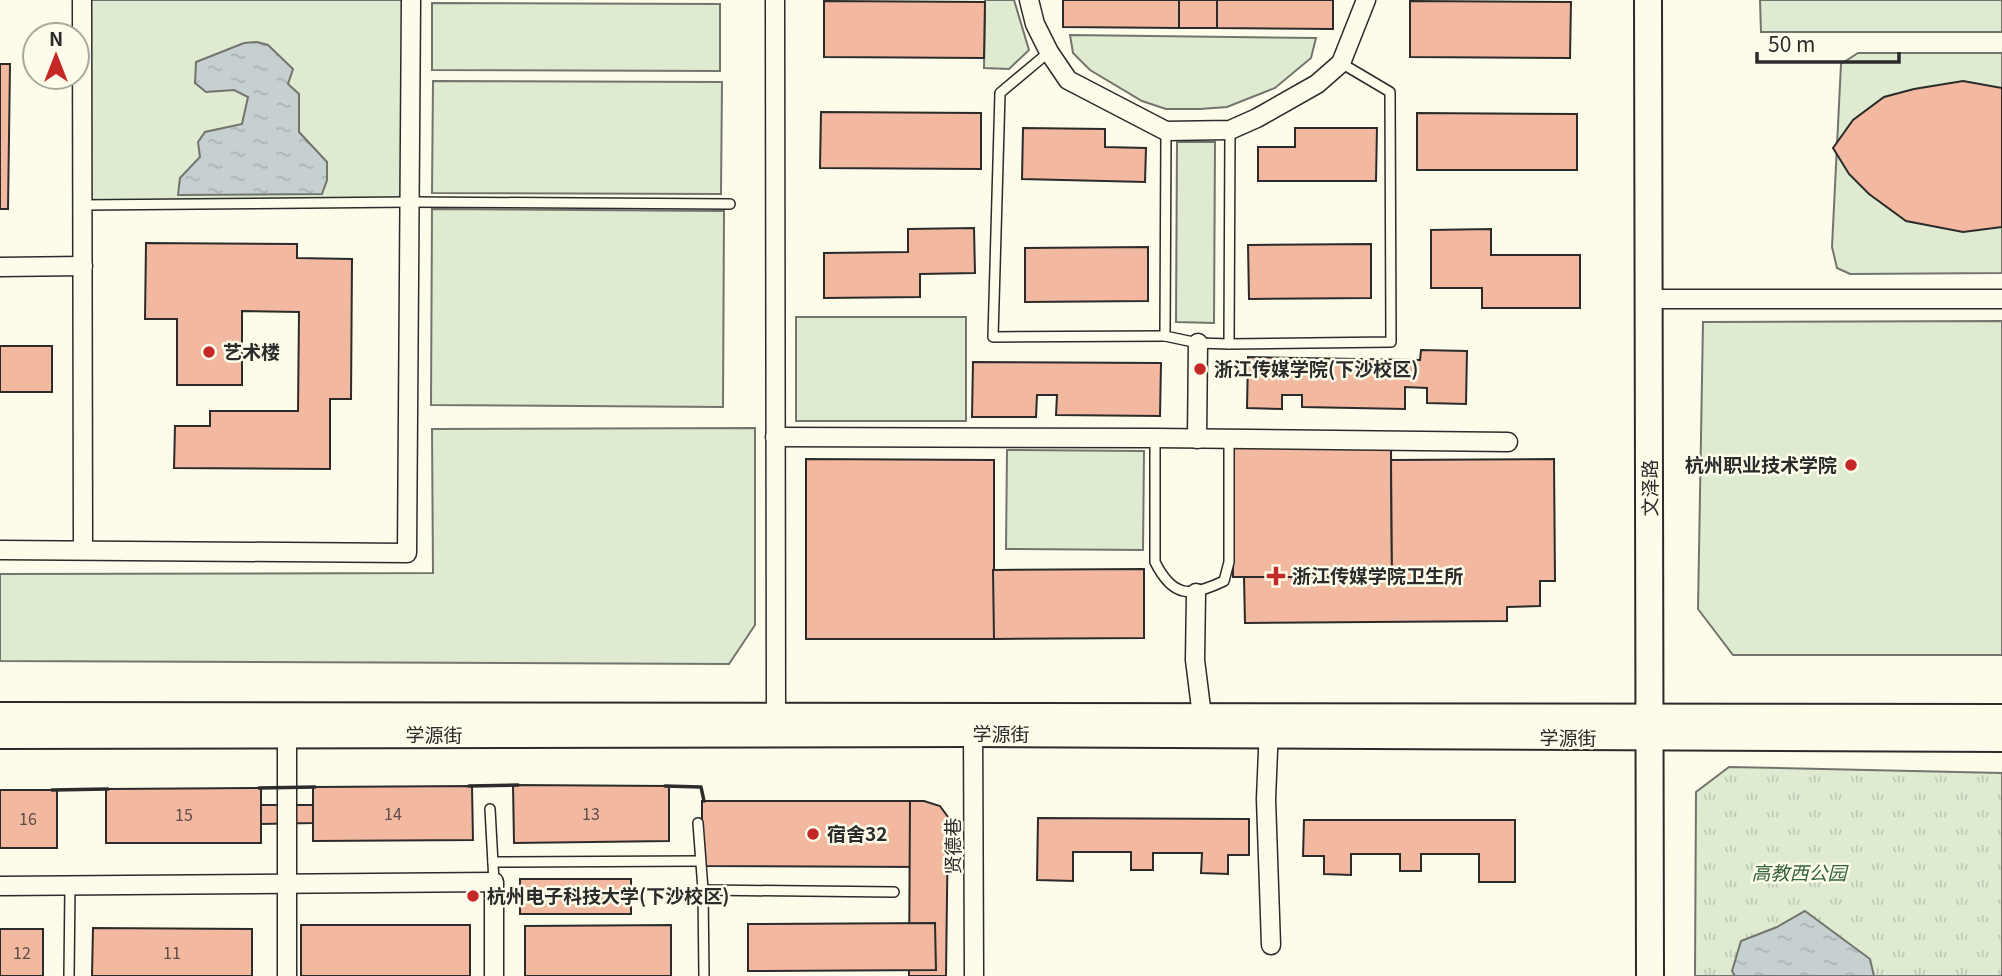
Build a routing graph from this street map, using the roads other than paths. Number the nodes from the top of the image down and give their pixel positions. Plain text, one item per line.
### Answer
1 (82, 0) edge
2 (411, 0) edge
3 (775, 0) edge
4 (1029, 0) edge
5 (1366, 0) edge
6 (1648, 0) edge
7 (1049, 52) junction
8 (1341, 63) junction
9 (1230, 130) junction
10 (1166, 131) junction
11 (410, 202) junction
12 (730, 204) dead end
13 (83, 205) junction
14 (83, 266) junction
15 (0, 267) edge
16 (1649, 299) junction
17 (2002, 299) edge
18 (1165, 336) junction
19 (1198, 343) junction
20 (1229, 344) junction
21 (775, 437) junction
22 (1155, 438) junction
23 (1197, 439) junction
24 (1229, 439) junction
25 (1508, 442) dead end
26 (0, 551) edge
27 (83, 551) junction
28 (1196, 593) junction
29 (0, 715) edge
30 (776, 716) junction
31 (1202, 716) junction
32 (2002, 717) edge
33 (287, 725) junction
34 (974, 725) junction
35 (1269, 726) junction
36 (1651, 728) junction
37 (0, 736) edge
38 (2002, 739) edge
39 (490, 809) dead end
40 (698, 823) dead end
41 (700, 861) junction
42 (493, 862) junction
43 (494, 882) junction
44 (286, 885) junction
45 (0, 886) edge
46 (70, 887) junction
47 (703, 890) junction
48 (894, 892) dead end
49 (1272, 945) dead end
50 (69, 976) edge
51 (288, 976) edge
52 (494, 976) edge
53 (704, 976) edge
54 (974, 976) edge
55 (1650, 976) edge

1 - 13 street
2 - 11 street
3 - 21 street
4 - 7 street
5 - 8 street
6 - 16 main road, 文泽路
7 - 10 street
7 - 18 lane
8 - 9 street
8 - 20 lane
9 - 10 street
9 - 20 lane
10 - 18 lane
11 - 12 lane
11 - 13 lane
11 - 27 street
13 - 14 street
14 - 15 street
14 - 27 street
16 - 17 street
16 - 36 main road, 文泽路
18 - 19 lane
19 - 20 lane
19 - 23 street
21 - 22 street
21 - 30 street
22 - 23 street
22 - 28 lane
23 - 24 street
24 - 25 street
24 - 28 lane
26 - 27 street
28 - 31 street
29 - 33 main road, 学源街
30 - 33 main road, 学源街
30 - 34 main road, 学源街
31 - 34 main road, 学源街
31 - 35 main road, 学源街
32 - 36 main road, 学源街
33 - 34 main road, 学源街
33 - 37 main road, 学源街
33 - 44 street
34 - 35 main road, 学源街
34 - 54 street, 贤德巷
35 - 36 main road, 学源街
35 - 49 street
36 - 38 main road, 学源街
36 - 55 main road, 文泽路
39 - 42 lane
40 - 41 lane
41 - 42 lane
41 - 47 lane
42 - 43 lane
43 - 44 street
43 - 52 street
44 - 46 street
44 - 51 street
45 - 46 street
46 - 50 lane
47 - 48 lane
47 - 53 lane

